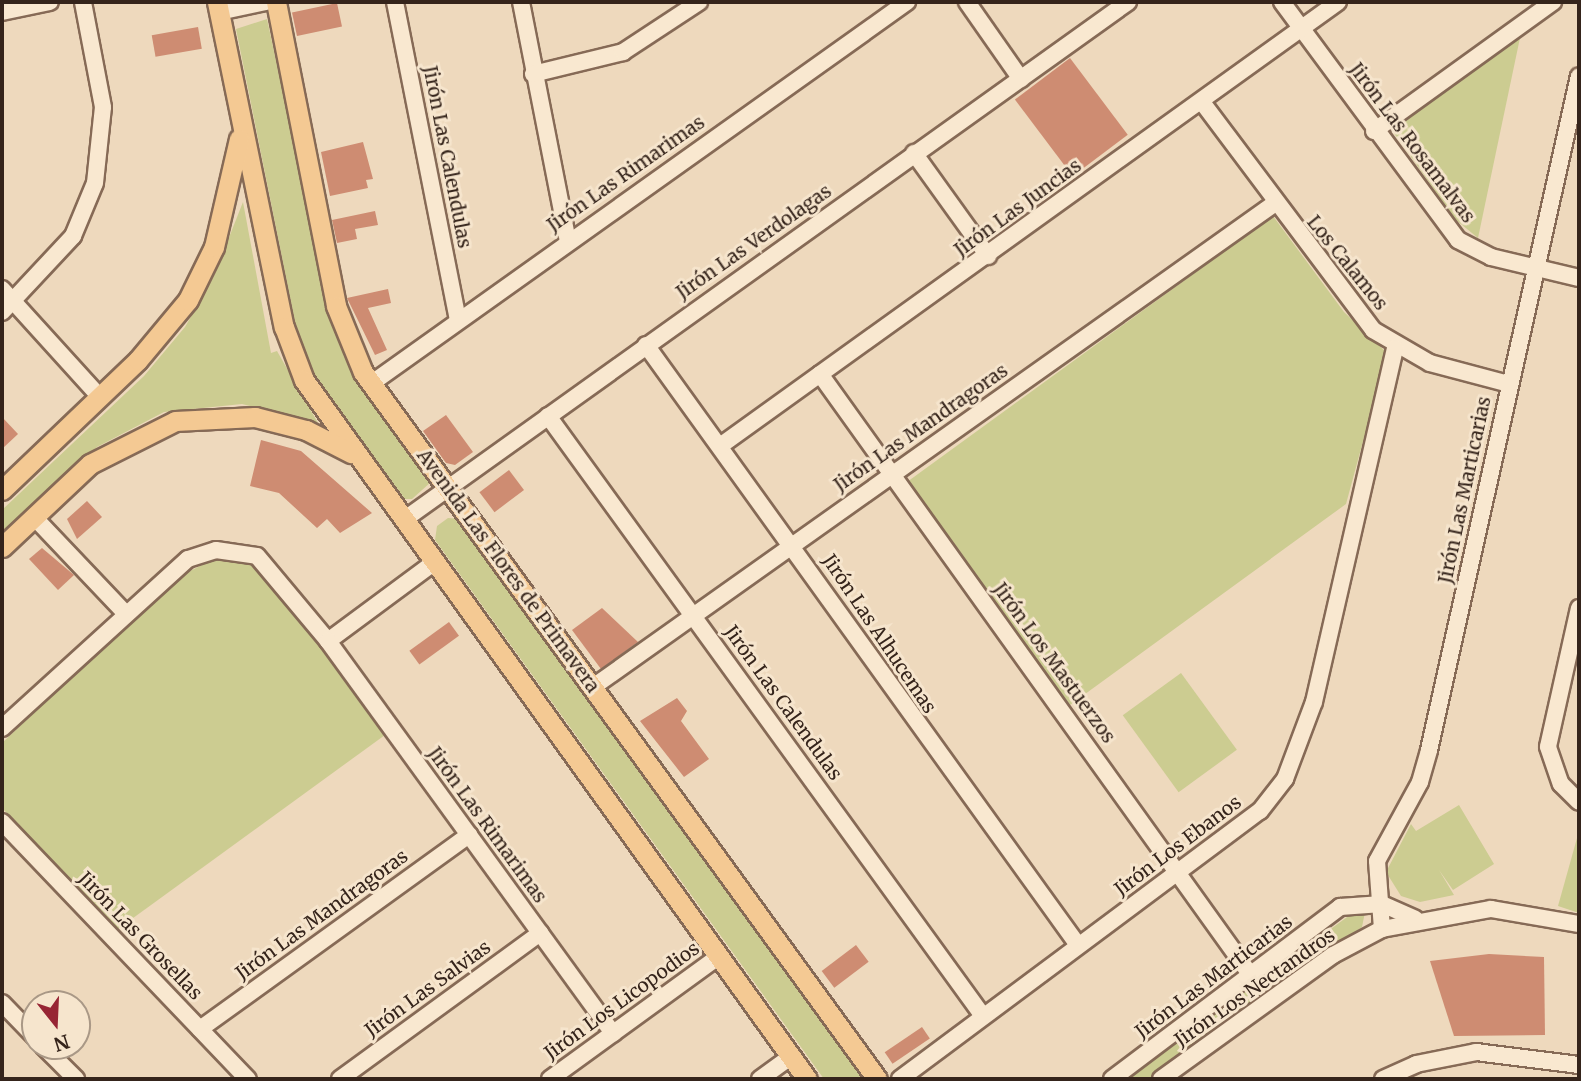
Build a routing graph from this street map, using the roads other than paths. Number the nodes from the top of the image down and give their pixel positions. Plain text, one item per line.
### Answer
1 (50, 2) edge
2 (83, 2) edge
3 (266, 2) edge
4 (276, 2) edge
5 (395, 2) edge
6 (521, 2) edge
7 (699, 2) edge
8 (907, 2) edge
9 (967, 2) edge
10 (1128, 2) edge
11 (1282, 2) edge
12 (1338, 2) edge
13 (1553, 2) edge
14 (218, 7) edge
15 (2, 12) edge
16 (1301, 28) junction
17 (533, 75) junction
18 (1579, 76) edge
19 (1021, 79) junction
20 (1202, 102) junction
21 (240, 128) junction
22 (1374, 131) junction
23 (915, 153) junction
24 (1274, 204) junction
25 (568, 241) junction
26 (988, 256) junction
27 (1533, 266) junction
28 (1579, 278) edge
29 (2, 289) edge
30 (8, 307) edge
31 (457, 320) junction
32 (646, 345) junction
33 (1395, 348) junction
34 (820, 374) junction
35 (372, 383) junction
36 (1509, 384) junction
37 (100, 397) junction
38 (548, 416) junction
39 (720, 446) junction
40 (360, 459) junction
41 (893, 474) junction
42 (448, 488) junction
43 (2, 490) edge
44 (34, 517) junction
45 (405, 519) junction
46 (792, 545) junction
47 (2, 547) edge
48 (436, 561) junction
49 (1579, 608) edge
50 (125, 613) junction
51 (693, 615) junction
52 (328, 641) junction
53 (593, 687) junction
54 (2, 728) edge
55 (1579, 802) edge
56 (2, 822) edge
57 (469, 835) junction
58 (1180, 872) junction
59 (1381, 904) junction
60 (1415, 919) junction
61 (1579, 924) edge
62 (1382, 929) junction
63 (540, 933) junction
64 (1078, 945) junction
65 (718, 957) junction
66 (1252, 977) junction
67 (2, 1003) edge
68 (983, 1016) junction
69 (21, 1023) edge
70 (200, 1029) junction
71 (613, 1033) junction
72 (790, 1057) junction
73 (57, 1060) edge
74 (1579, 1065) edge
75 (76, 1079) edge
76 (248, 1079) edge
77 (340, 1079) edge
78 (550, 1079) edge
79 (760, 1079) edge
80 (807, 1079) edge
81 (877, 1079) edge
82 (900, 1079) edge
83 (1112, 1079) edge
84 (1161, 1079) edge
85 (1383, 1079) edge

1 - 15 street
2 - 30 street
3 - 14 street
4 - 35 main road, Avenida Las Flores de Primavera
5 - 31 street, Jirón Las Calendulas
6 - 17 street
7 - 17 street
8 - 25 street, Jirón Las Rimarimas
9 - 19 street
10 - 19 street, Jirón Las Verdolagas
11 - 16 street, Jirón Las Rosamalvas
12 - 16 street, Jirón Las Juncias
13 - 22 street
14 - 21 main road
16 - 20 street, Jirón Las Juncias
16 - 22 street, Jirón Las Rosamalvas
17 - 25 street
18 - 27 street, Jirón Las Marticarias
19 - 23 street, Jirón Las Verdolagas
20 - 24 street, Los Calamos
20 - 26 street, Jirón Las Juncias
21 - 37 main road
21 - 40 main road
22 - 27 street, Jirón Las Rosamalvas
23 - 26 street
23 - 32 street, Jirón Las Verdolagas
24 - 33 street, Los Calamos
24 - 41 street, Jirón Las Mandragoras
25 - 31 street, Jirón Las Rimarimas
26 - 34 street, Jirón Las Juncias
27 - 28 street, Jirón Las Rosamalvas
27 - 36 street, Jirón Las Marticarias
29 - 30 street
30 - 37 street
31 - 35 street, Jirón Las Rimarimas
32 - 38 street, Jirón Las Verdolagas
32 - 39 street, Jirón Las Alhucemas
33 - 36 street, Los Calamos
33 - 58 street, Jirón Los Ebanos
34 - 39 street, Jirón Las Juncias
34 - 41 street, Jirón Los Mastuerzos
35 - 42 main road, Avenida Las Flores de Primavera
36 - 59 street, Jirón Las Marticarias
37 - 43 main road
38 - 42 street, Jirón Las Verdolagas
38 - 51 street, Jirón Las Calendulas
39 - 46 street, Jirón Las Alhucemas
40 - 44 main road
40 - 45 main road
41 - 46 street, Jirón Las Mandragoras
41 - 58 street, Jirón Los Mastuerzos
42 - 45 street, Jirón Las Verdolagas
42 - 53 main road, Avenida Las Flores de Primavera
44 - 47 main road
44 - 50 street
45 - 48 main road
46 - 51 street, Jirón Las Mandragoras
46 - 64 street, Jirón Las Alhucemas
48 - 52 street
48 - 65 main road
49 - 55 street
50 - 52 street, Jirón Las Rimarimas
50 - 54 street, Jirón Las Rimarimas
51 - 53 street, Jirón Las Mandragoras
51 - 68 street, Jirón Las Calendulas
52 - 57 street, Jirón Las Rimarimas
53 - 81 main road, Avenida Las Flores de Primavera
56 - 70 street, Jirón Las Grosellas
57 - 63 street, Jirón Las Rimarimas
57 - 70 street, Jirón Las Mandragoras
58 - 64 street, Jirón Los Ebanos
58 - 66 street, Jirón Los Mastuerzos
59 - 60 street, Jirón Las Marticarias
59 - 62 street, Jirón Las Marticarias
59 - 66 street, Jirón Las Marticarias
60 - 61 street, Jirón Los Nectandros
60 - 62 street, Jirón Los Nectandros
62 - 84 street, Jirón Los Nectandros
63 - 71 street, Jirón Las Rimarimas
63 - 77 street, Jirón Las Salvias
64 - 68 street, Jirón Los Ebanos
65 - 71 street, Jirón Los Licopodios
65 - 72 main road
66 - 83 street, Jirón Las Marticarias
67 - 69 street
68 - 82 street, Jirón Los Ebanos
70 - 76 street, Jirón Las Grosellas
71 - 78 street, Jirón Los Licopodios
72 - 79 street
72 - 80 main road
73 - 75 street
74 - 85 street

